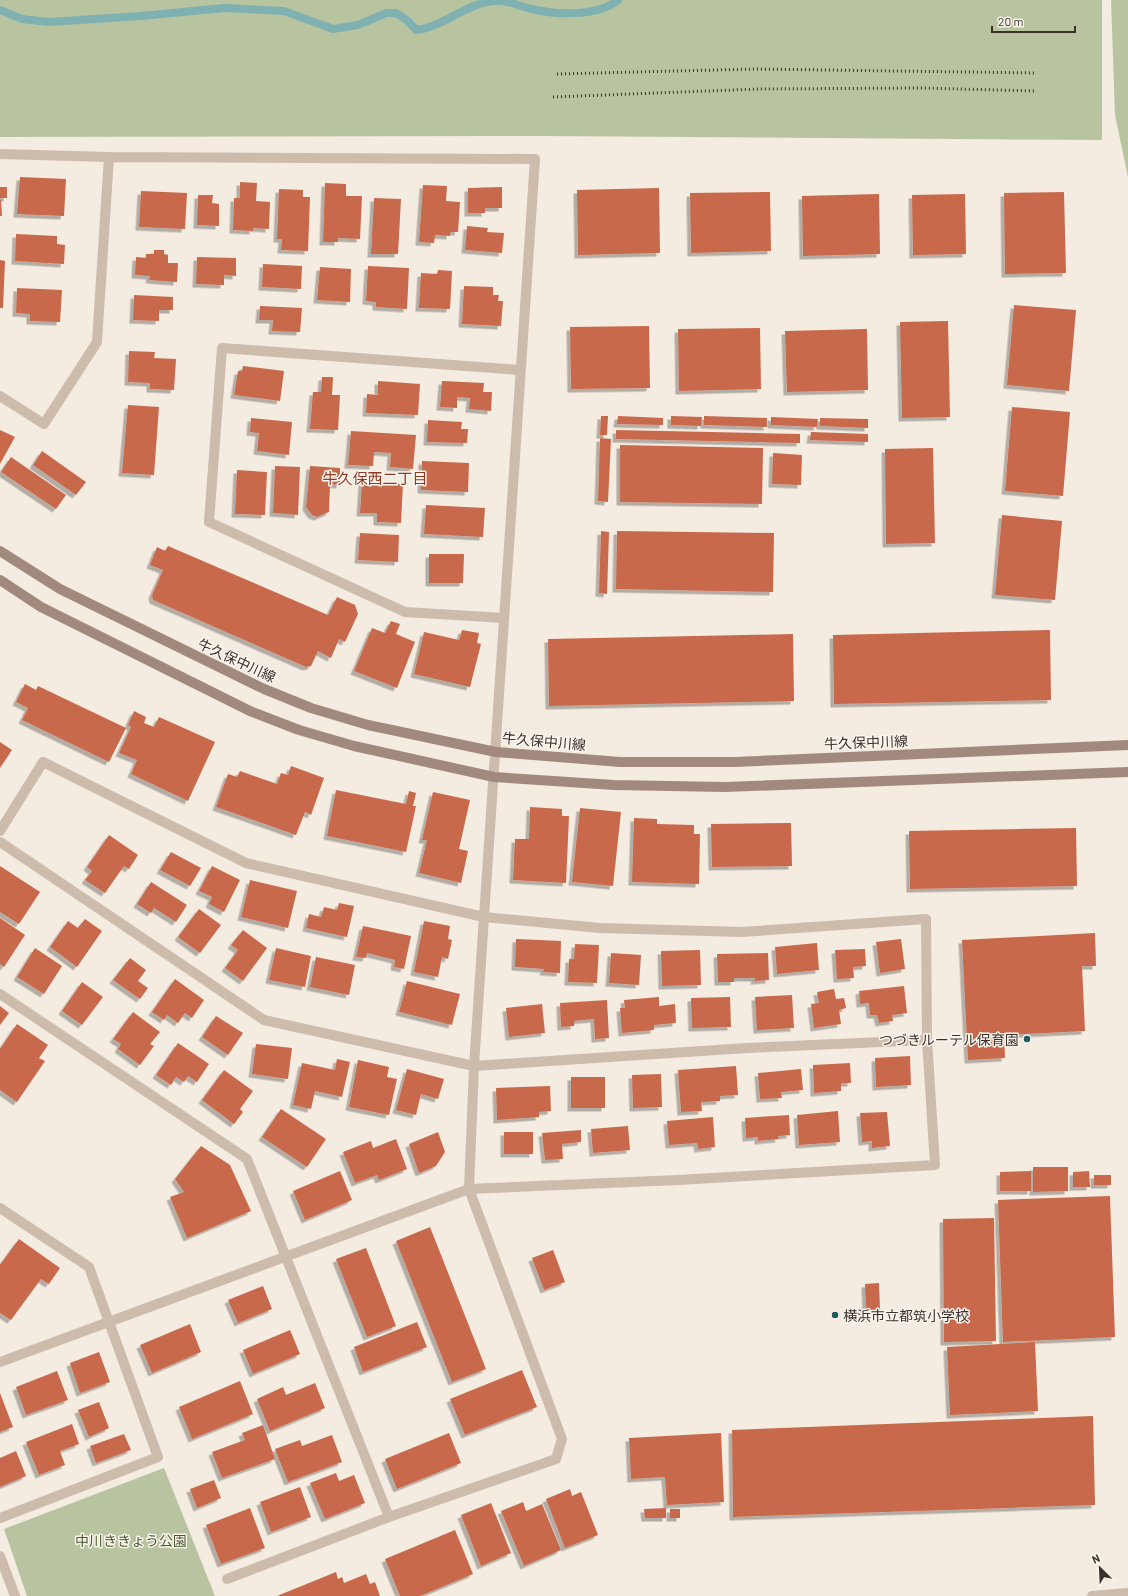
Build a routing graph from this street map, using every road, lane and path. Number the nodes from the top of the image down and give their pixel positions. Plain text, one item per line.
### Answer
1 (0, 154) edge
2 (109, 157) junction
3 (520, 370) junction
4 (0, 396) edge
5 (0, 551) edge
6 (0, 580) edge
7 (504, 618) junction
8 (1128, 745) edge
9 (496, 752) junction
10 (1128, 772) edge
11 (494, 777) junction
12 (0, 831) edge
13 (0, 842) edge
14 (484, 917) junction
15 (0, 994) edge
16 (927, 1040) junction
17 (474, 1066) junction
18 (469, 1189) junction
19 (0, 1208) edge
20 (286, 1256) junction
21 (109, 1322) junction
22 (0, 1362) edge
23 (389, 1517) junction
24 (0, 1518) edge
25 (0, 1556) edge
26 (227, 1579) dead end
27 (1128, 1593) edge
28 (15, 1596) edge
29 (1092, 1596) edge

1 - 2 street
2 - 3 street
2 - 4 street
3 - 7 street
3 - 7 street
5 - 9 street, 牛久保中川線
6 - 11 street
7 - 9 street
8 - 9 street, 牛久保中川線
9 - 11 street
10 - 11 street
11 - 14 street
12 - 14 street
13 - 17 street
14 - 16 street
14 - 17 street
15 - 20 street
16 - 17 street
16 - 18 street
17 - 18 street
18 - 20 street
18 - 23 street
19 - 21 street
20 - 21 street
20 - 23 street
21 - 22 street
21 - 24 street
23 - 26 street
25 - 28 street
27 - 29 street

